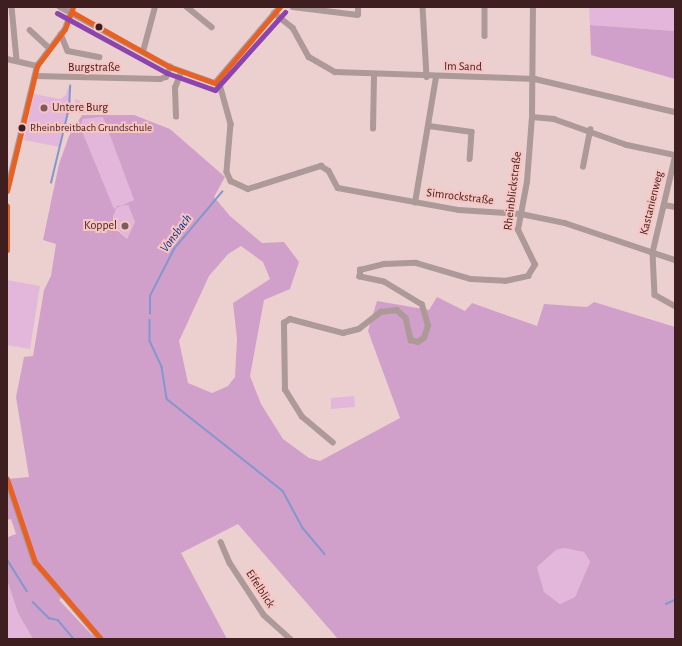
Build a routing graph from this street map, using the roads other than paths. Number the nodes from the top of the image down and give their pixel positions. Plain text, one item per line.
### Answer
1 (12, 7) edge
2 (60, 7) edge
3 (155, 7) edge
4 (187, 7) edge
5 (280, 7) edge
6 (293, 7) edge
7 (358, 7) edge
8 (423, 7) edge
9 (485, 7) edge
10 (532, 7) edge
11 (73, 10) edge
12 (274, 13) junction
13 (212, 27) dead end
14 (30, 30) dead end
15 (61, 34) junction
16 (485, 36) dead end
17 (49, 48) junction
18 (143, 52) junction
19 (99, 57) dead end
20 (7, 58) edge
21 (18, 60) junction
22 (37, 66) junction
23 (170, 67) junction
24 (181, 72) junction
25 (374, 75) junction
26 (35, 76) junction
27 (427, 77) junction
28 (436, 78) junction
29 (535, 79) junction
30 (219, 81) junction
31 (675, 112) edge
32 (532, 116) junction
33 (176, 117) dead end
34 (429, 126) junction
35 (373, 129) dead end
36 (590, 130) junction
37 (675, 154) edge
38 (470, 159) dead end
39 (675, 159) edge
40 (583, 167) dead end
41 (7, 192) edge
42 (415, 203) junction
43 (664, 205) junction
44 (7, 206) edge
45 (675, 207) edge
46 (521, 214) junction
47 (7, 250) edge
48 (653, 253) junction
49 (675, 260) edge
50 (675, 306) edge
51 (333, 443) dead end
52 (7, 479) edge
53 (221, 542) dead end
54 (101, 639) edge
55 (291, 639) edge

1 - 21 street
2 - 11 street
3 - 18 street
4 - 13 street
5 - 12 street
6 - 7 street
8 - 27 street
9 - 16 street
10 - 29 street, Rheinblickstraße
11 - 15 street
11 - 18 street
12 - 25 street, Im Sand
12 - 30 street
14 - 17 street
15 - 17 street
15 - 19 street
17 - 22 street
18 - 23 street
20 - 21 street
21 - 22 street
22 - 26 street
23 - 24 street
23 - 26 street, Burgstraße
24 - 30 street
24 - 33 street
25 - 27 street, Im Sand
25 - 35 street
26 - 41 street
27 - 28 street, Im Sand
28 - 29 street, Im Sand
28 - 34 street
29 - 31 street, Im Sand
29 - 32 street, Rheinblickstraße
30 - 42 street, Simrockstraße
32 - 36 street
32 - 46 street, Rheinblickstraße
34 - 38 street
34 - 42 street
36 - 37 street
36 - 40 street
39 - 43 street, Kastanienweg
42 - 46 street, Simrockstraße
43 - 45 street
43 - 48 street, Kastanienweg
44 - 47 street
46 - 48 street, Simrockstraße
46 - 51 street, Rheinblickstraße
48 - 49 street, Simrockstraße
48 - 50 street
52 - 54 street
53 - 55 street, Eifelblick

